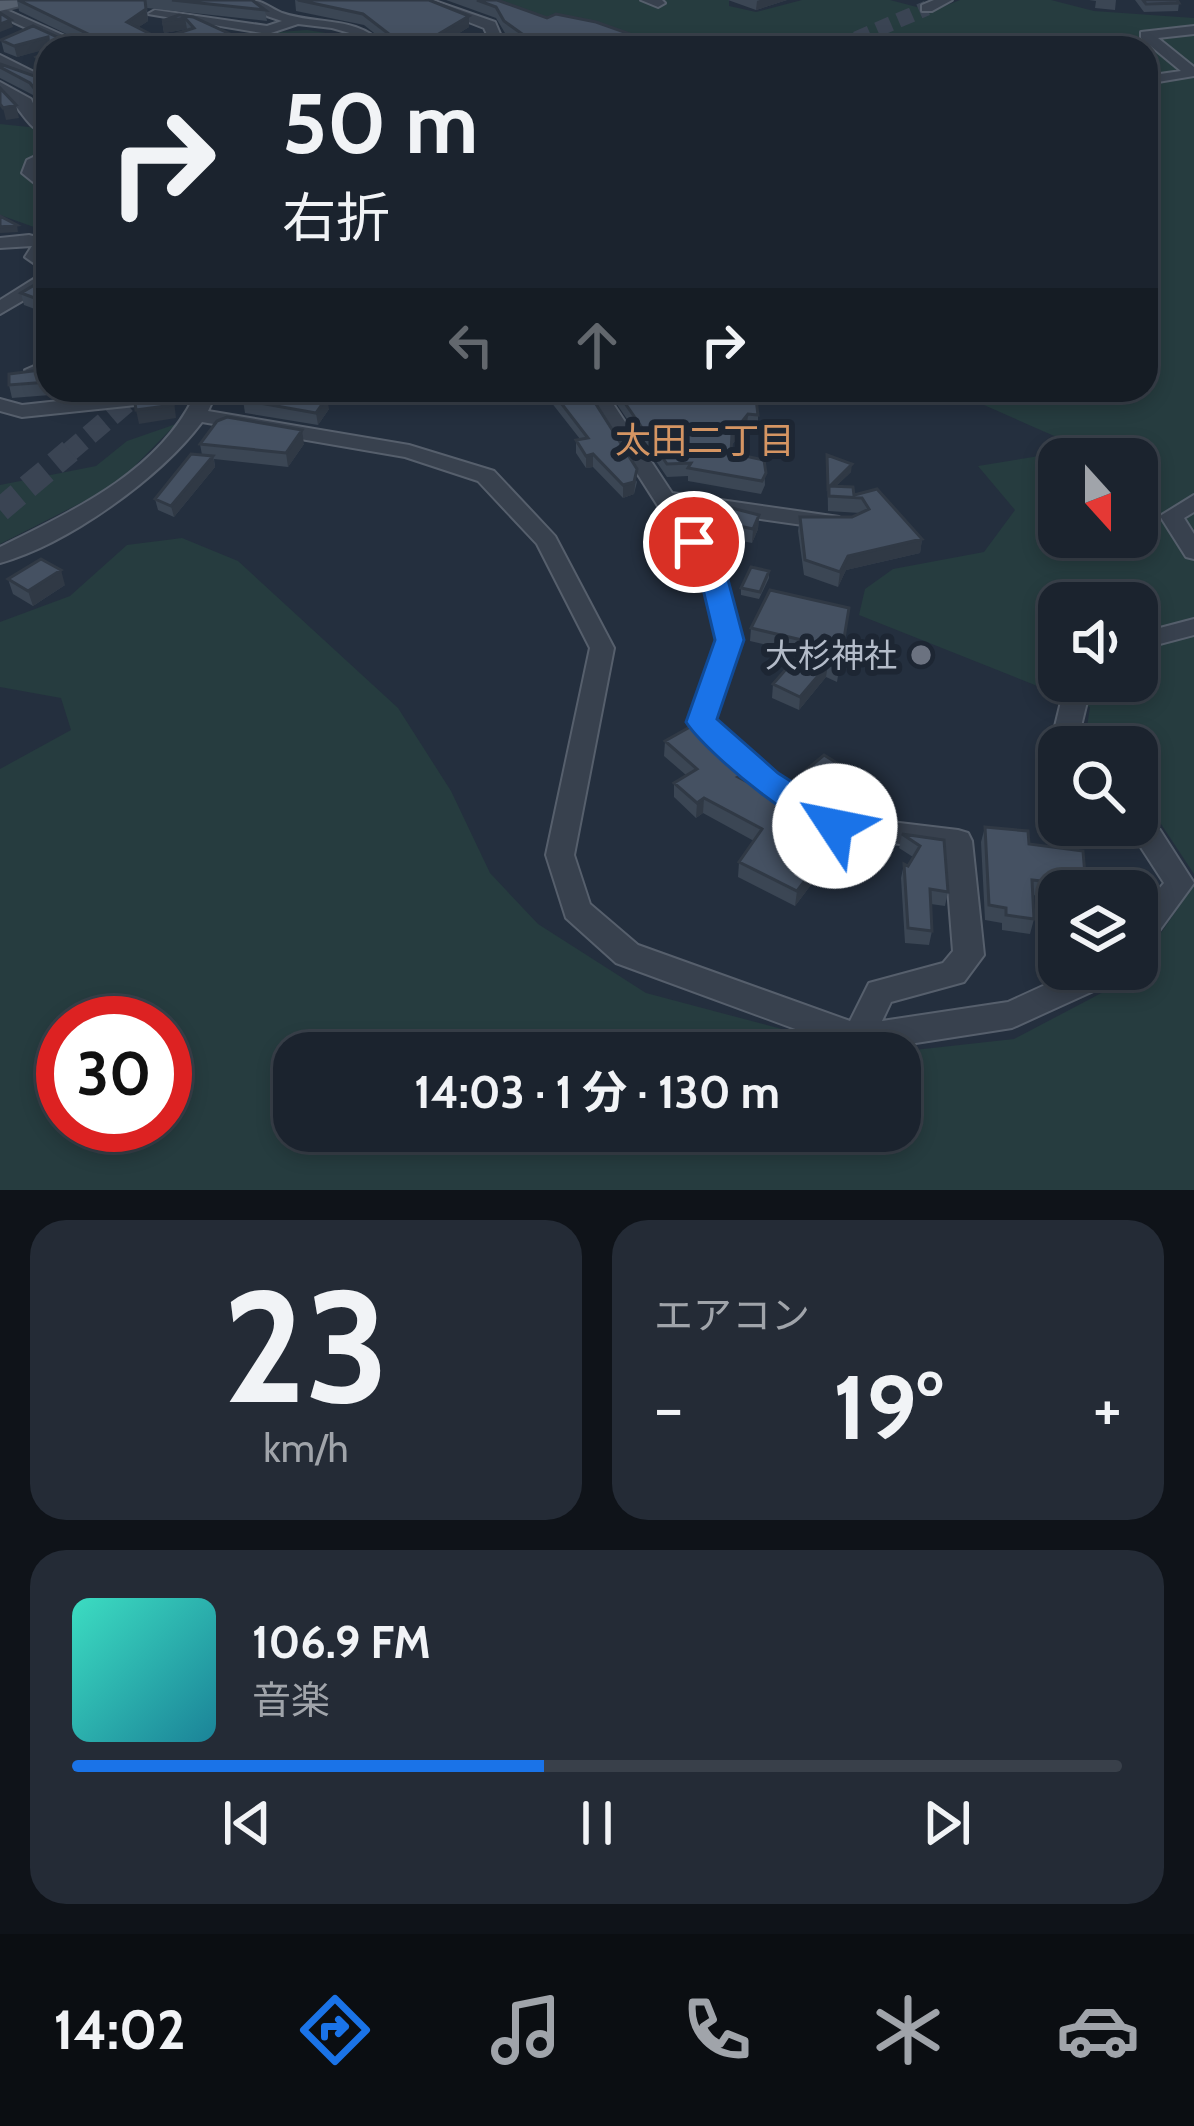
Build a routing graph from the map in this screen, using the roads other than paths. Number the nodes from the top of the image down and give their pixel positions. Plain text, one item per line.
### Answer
1 (26, 0) edge
2 (419, 0) edge
3 (945, 0) edge
4 (259, 3) edge
5 (927, 8) dead end
6 (0, 9) edge
7 (299, 11) junction
8 (155, 14) dead end
9 (174, 20) junction
10 (34, 29) junction
11 (142, 30) edge
12 (1194, 30) edge
13 (17, 35) edge
14 (50, 36) edge
15 (363, 36) edge
16 (494, 36) edge
17 (1147, 36) edge
18 (1158, 45) edge
19 (0, 59) edge
20 (25, 64) junction
21 (0, 72) edge
22 (36, 75) edge
23 (1158, 79) edge
24 (0, 86) edge
25 (36, 122) edge
26 (36, 242) edge
27 (0, 243) edge
28 (36, 282) edge
29 (0, 308) edge
30 (141, 402) edge
31 (203, 402) edge
32 (226, 402) edge
33 (602, 402) edge
34 (0, 405) edge
35 (668, 499) junction
36 (1194, 502) edge
37 (852, 522) edge
38 (1194, 552) edge
39 (0, 556) edge
40 (1194, 627) edge
41 (1158, 636) edge
42 (1155, 846) edge
43 (1158, 911) edge
44 (1066, 990) edge
45 (842, 1032) edge
46 (862, 1032) edge
47 (899, 1032) edge

1 - 6 main road
2 - 16 street
3 - 5 street
4 - 7 street
6 - 10 street
7 - 9 street
7 - 15 street
8 - 9 street
9 - 11 street
10 - 13 street
10 - 14 street
12 - 17 street
18 - 23 street
19 - 20 street
20 - 21 street
20 - 22 street
24 - 25 street
26 - 27 street
28 - 29 street
30 - 34 street
31 - 39 street
32 - 45 street
33 - 35 street
35 - 37 street
35 - 46 street
36 - 38 street
40 - 41 street
42 - 43 street
44 - 47 street

